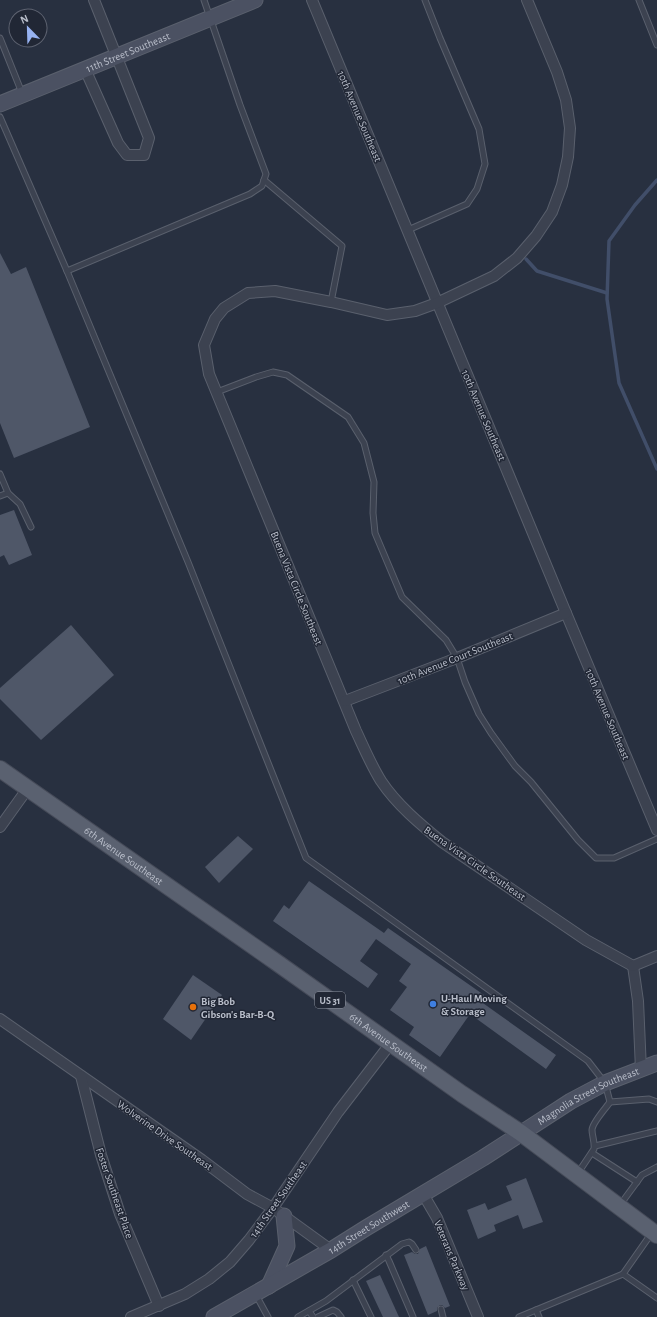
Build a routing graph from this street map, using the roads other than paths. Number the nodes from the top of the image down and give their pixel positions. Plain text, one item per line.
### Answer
1 (94, 0) edge
2 (204, 0) edge
3 (255, 0) edge
4 (312, 0) edge
5 (425, 0) edge
6 (527, 0) edge
7 (639, 0) edge
8 (211, 18) junction
9 (0, 38) edge
10 (657, 45) edge
11 (117, 56) junction
12 (85, 69) junction
13 (22, 94) junction
14 (0, 104) edge
15 (0, 117) edge
16 (264, 180) junction
17 (408, 230) junction
18 (67, 271) junction
19 (331, 302) junction
20 (437, 303) junction
21 (217, 392) junction
22 (0, 474) edge
23 (8, 493) junction
24 (0, 496) edge
25 (31, 527) dead end
26 (566, 613) junction
27 (457, 658) junction
28 (345, 701) junction
29 (0, 769) edge
30 (28, 788) junction
31 (0, 827) edge
32 (657, 830) edge
33 (657, 839) edge
34 (657, 956) edge
35 (633, 966) junction
36 (0, 1019) edge
37 (391, 1044) junction
38 (657, 1063) edge
39 (641, 1070) junction
40 (81, 1076) junction
41 (605, 1083) junction
42 (610, 1102) junction
43 (657, 1102) edge
44 (657, 1131) edge
45 (521, 1133) junction
46 (595, 1146) junction
47 (592, 1153) junction
48 (657, 1167) edge
49 (577, 1174) junction
50 (637, 1182) junction
51 (423, 1194) junction
52 (619, 1206) junction
53 (278, 1212) junction
54 (655, 1231) edge
55 (331, 1250) junction
56 (416, 1250) dead end
57 (386, 1255) junction
58 (623, 1274) junction
59 (353, 1280) junction
60 (269, 1286) junction
61 (255, 1294) junction
62 (657, 1298) edge
63 (159, 1306) junction
64 (441, 1310) dead end
65 (536, 1310) junction
66 (309, 1311) junction
67 (131, 1317) edge
68 (214, 1317) edge
69 (268, 1317) edge
70 (298, 1317) edge
71 (313, 1317) edge
72 (318, 1317) edge
73 (341, 1317) edge
74 (372, 1317) edge
75 (414, 1317) edge
76 (443, 1317) edge
77 (478, 1317) edge
78 (519, 1317) edge
79 (539, 1317) edge

1 - 11 street
2 - 8 lane
3 - 8 street, 11th Street Southeast
4 - 17 street, 10th Avenue Southeast
5 - 17 lane
6 - 20 street, Buena Vista Circle Southeast
7 - 10 lane
8 - 11 street, 11th Street Southeast
8 - 16 lane
9 - 13 lane
11 - 12 street, 11th Street Southeast
11 - 12 street
12 - 13 street, 11th Street Southeast
13 - 14 street, 11th Street Southeast
15 - 18 lane
16 - 18 lane
16 - 19 lane
17 - 20 street, 10th Avenue Southeast
18 - 41 lane
19 - 20 street, Buena Vista Circle Southeast
19 - 21 street, Buena Vista Circle Southeast
20 - 26 street, 10th Avenue Southeast
21 - 27 lane
21 - 28 street, Buena Vista Circle Southeast
22 - 23 lane
23 - 24 lane
23 - 25 lane
26 - 27 street, 10th Avenue Court Southeast
26 - 32 street, 10th Avenue Southeast
27 - 28 street, 10th Avenue Court Southeast
27 - 33 lane
28 - 35 street, Buena Vista Circle Southeast
29 - 30 main road, 6th Avenue Southeast / US 31
30 - 31 street
30 - 37 main road, 6th Avenue Southeast / US 31
34 - 35 street
35 - 39 street
36 - 40 street, Wolverine Drive Southeast
37 - 45 main road, 6th Avenue Southeast / US 31
37 - 53 street, 14th Street Southeast
38 - 39 street, Magnolia Street Southeast
39 - 41 street, Magnolia Street Southeast
40 - 53 street, Wolverine Drive Southeast
40 - 63 street, Foster Southeast Place
41 - 42 lane
41 - 45 street, Magnolia Street Southeast
42 - 43 lane
42 - 46 lane
44 - 46 lane
45 - 49 main road, 6th Avenue Southeast / US 31
45 - 51 street, 14th Street Southwest
46 - 47 lane
47 - 49 lane
47 - 50 lane
48 - 50 lane
49 - 52 main road, 6th Avenue Southeast / US 31
50 - 52 lane
51 - 55 street, 14th Street Southwest
51 - 77 street, Veterans Parkway
52 - 54 main road, 6th Avenue Southeast / US 31
53 - 55 street, Wolverine Drive Southeast
53 - 60 street
53 - 63 street, 14th Street Southeast
54 - 58 lane
55 - 60 street, 14th Street Southwest
56 - 57 lane
57 - 59 lane
57 - 75 lane
58 - 62 lane
58 - 65 lane
59 - 66 lane
59 - 74 lane
60 - 61 street, 14th Street Southwest
61 - 68 street, 14th Street Southwest
61 - 69 lane
63 - 67 street, 14th Street Southeast
64 - 76 lane
65 - 78 lane
65 - 79 lane
66 - 70 lane
66 - 71 lane
72 - 73 lane

